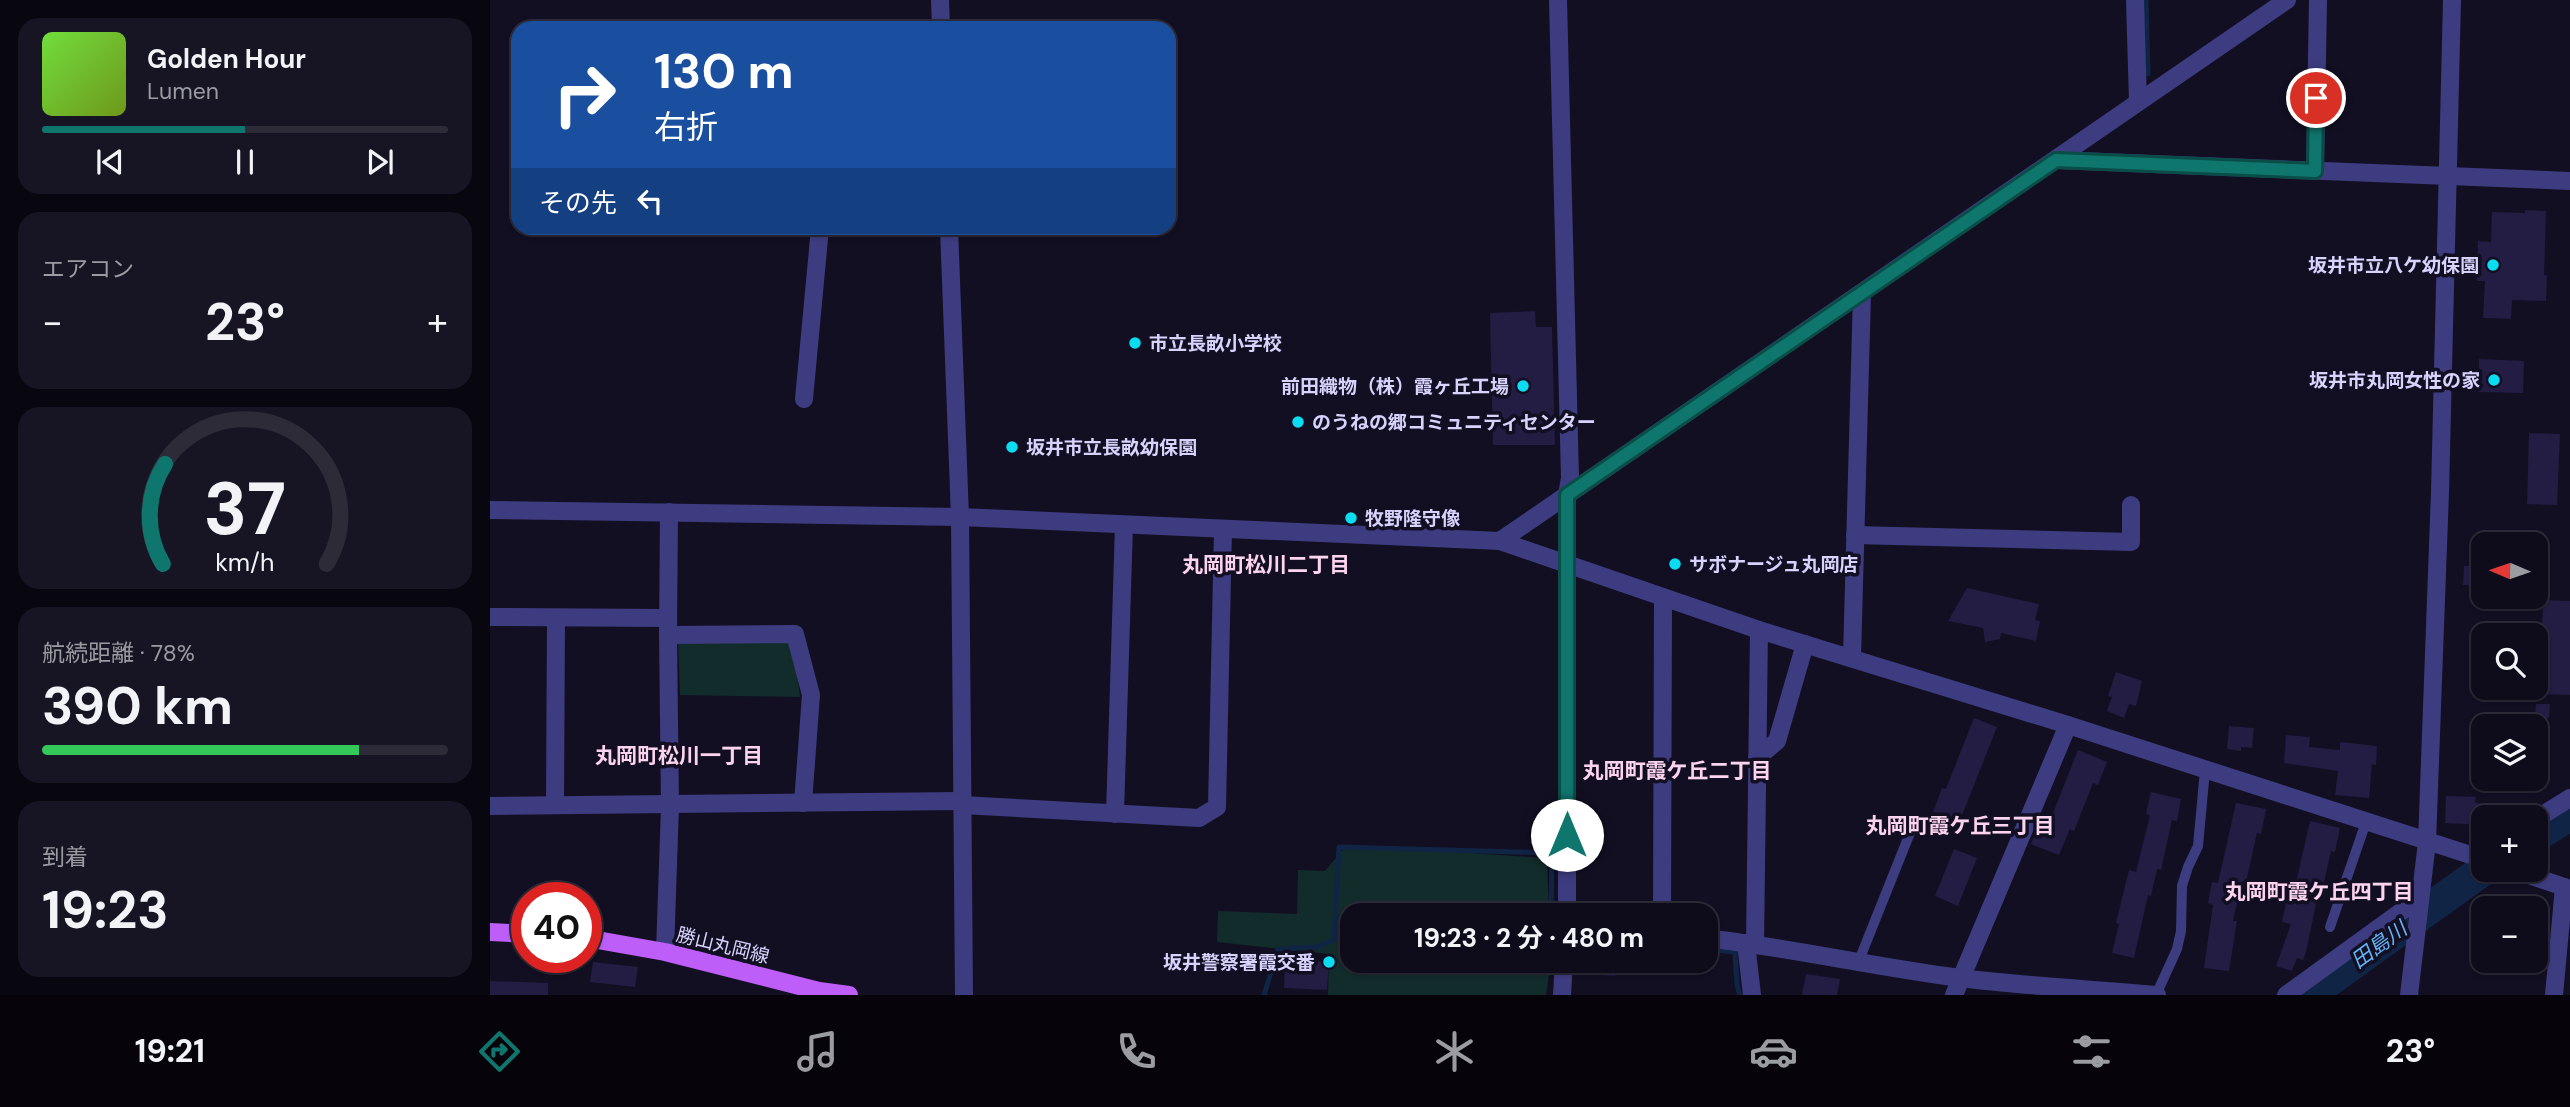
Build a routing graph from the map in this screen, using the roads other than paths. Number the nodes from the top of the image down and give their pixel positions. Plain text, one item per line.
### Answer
1 (940, 0) edge
2 (1558, 0) edge
3 (2135, 0) edge
4 (2287, 0) edge
5 (2318, 0) edge
6 (2452, 0) edge
7 (941, 21) edge
8 (2138, 102) junction
9 (2056, 160) junction
10 (2315, 171) junction
11 (2448, 177) junction
12 (2570, 181) edge
13 (819, 235) edge
14 (949, 235) edge
15 (1862, 294) junction
16 (804, 400) dead end
17 (1567, 495) junction
18 (2131, 505) dead end
19 (490, 510) edge
20 (669, 512) junction
21 (960, 517) junction
22 (1124, 524) junction
23 (1223, 529) junction
24 (1855, 535) junction
25 (1500, 541) junction
26 (1568, 565) junction
27 (1663, 598) junction
28 (490, 617) edge
29 (556, 618) junction
30 (668, 626) junction
31 (1759, 630) junction
32 (1805, 644) junction
33 (1852, 657) junction
34 (2068, 725) junction
35 (1757, 758) junction
36 (2205, 770) junction
37 (2570, 798) edge
38 (803, 803) junction
39 (962, 803) junction
40 (555, 804) junction
41 (490, 806) edge
42 (670, 806) junction
43 (2548, 812) edge
44 (1115, 814) junction
45 (2366, 822) junction
46 (1912, 828) dead end
47 (2427, 842) junction
48 (2471, 854) edge
49 (2548, 882) edge
50 (2567, 888) edge
51 (2420, 898) junction
52 (1567, 903) edge
53 (1662, 903) edge
54 (2330, 928) dead end
55 (490, 932) edge
56 (511, 933) edge
57 (1718, 940) edge
58 (602, 941) edge
59 (1751, 944) junction
60 (666, 952) junction
61 (1858, 963) junction
62 (1563, 973) edge
63 (1962, 978) junction
64 (849, 995) edge
65 (964, 995) edge
66 (1562, 995) edge
67 (1752, 995) edge
68 (1954, 995) edge
69 (2156, 995) edge
70 (2286, 995) edge
71 (2409, 995) edge
72 (2554, 995) edge

1 - 7 street
2 - 17 street
3 - 8 street
4 - 8 street
5 - 10 street
6 - 11 street
8 - 9 street
9 - 10 street
9 - 15 street
10 - 11 street
11 - 12 street
11 - 47 street
13 - 16 street
14 - 21 street
15 - 17 street
15 - 24 street
17 - 25 street
17 - 26 street
18 - 24 street
19 - 20 street
20 - 21 street
20 - 30 street
21 - 22 street
21 - 39 street
22 - 23 street
22 - 44 street
23 - 25 street
23 - 44 street
24 - 33 street
25 - 26 street
26 - 27 street
26 - 52 street
27 - 31 street
27 - 53 street
28 - 29 street
29 - 30 street
29 - 40 street
30 - 38 street
30 - 42 street
31 - 32 street
31 - 35 street
32 - 33 street
32 - 35 street
33 - 34 street
34 - 36 street
34 - 63 street
35 - 59 street
36 - 45 street
36 - 69 lane
37 - 43 street
38 - 39 street
38 - 42 street
39 - 44 street
39 - 65 street
40 - 41 street
40 - 42 street
42 - 60 street
45 - 47 street
45 - 54 lane
46 - 61 lane
47 - 48 street
47 - 51 street
49 - 50 street
50 - 72 street
51 - 70 street
51 - 71 street
55 - 56 main road
57 - 59 street
58 - 60 main road, 勝山丸岡線
59 - 61 street
59 - 67 street
60 - 64 main road, 勝山丸岡線
61 - 63 street
62 - 66 street
63 - 68 street
63 - 69 street

